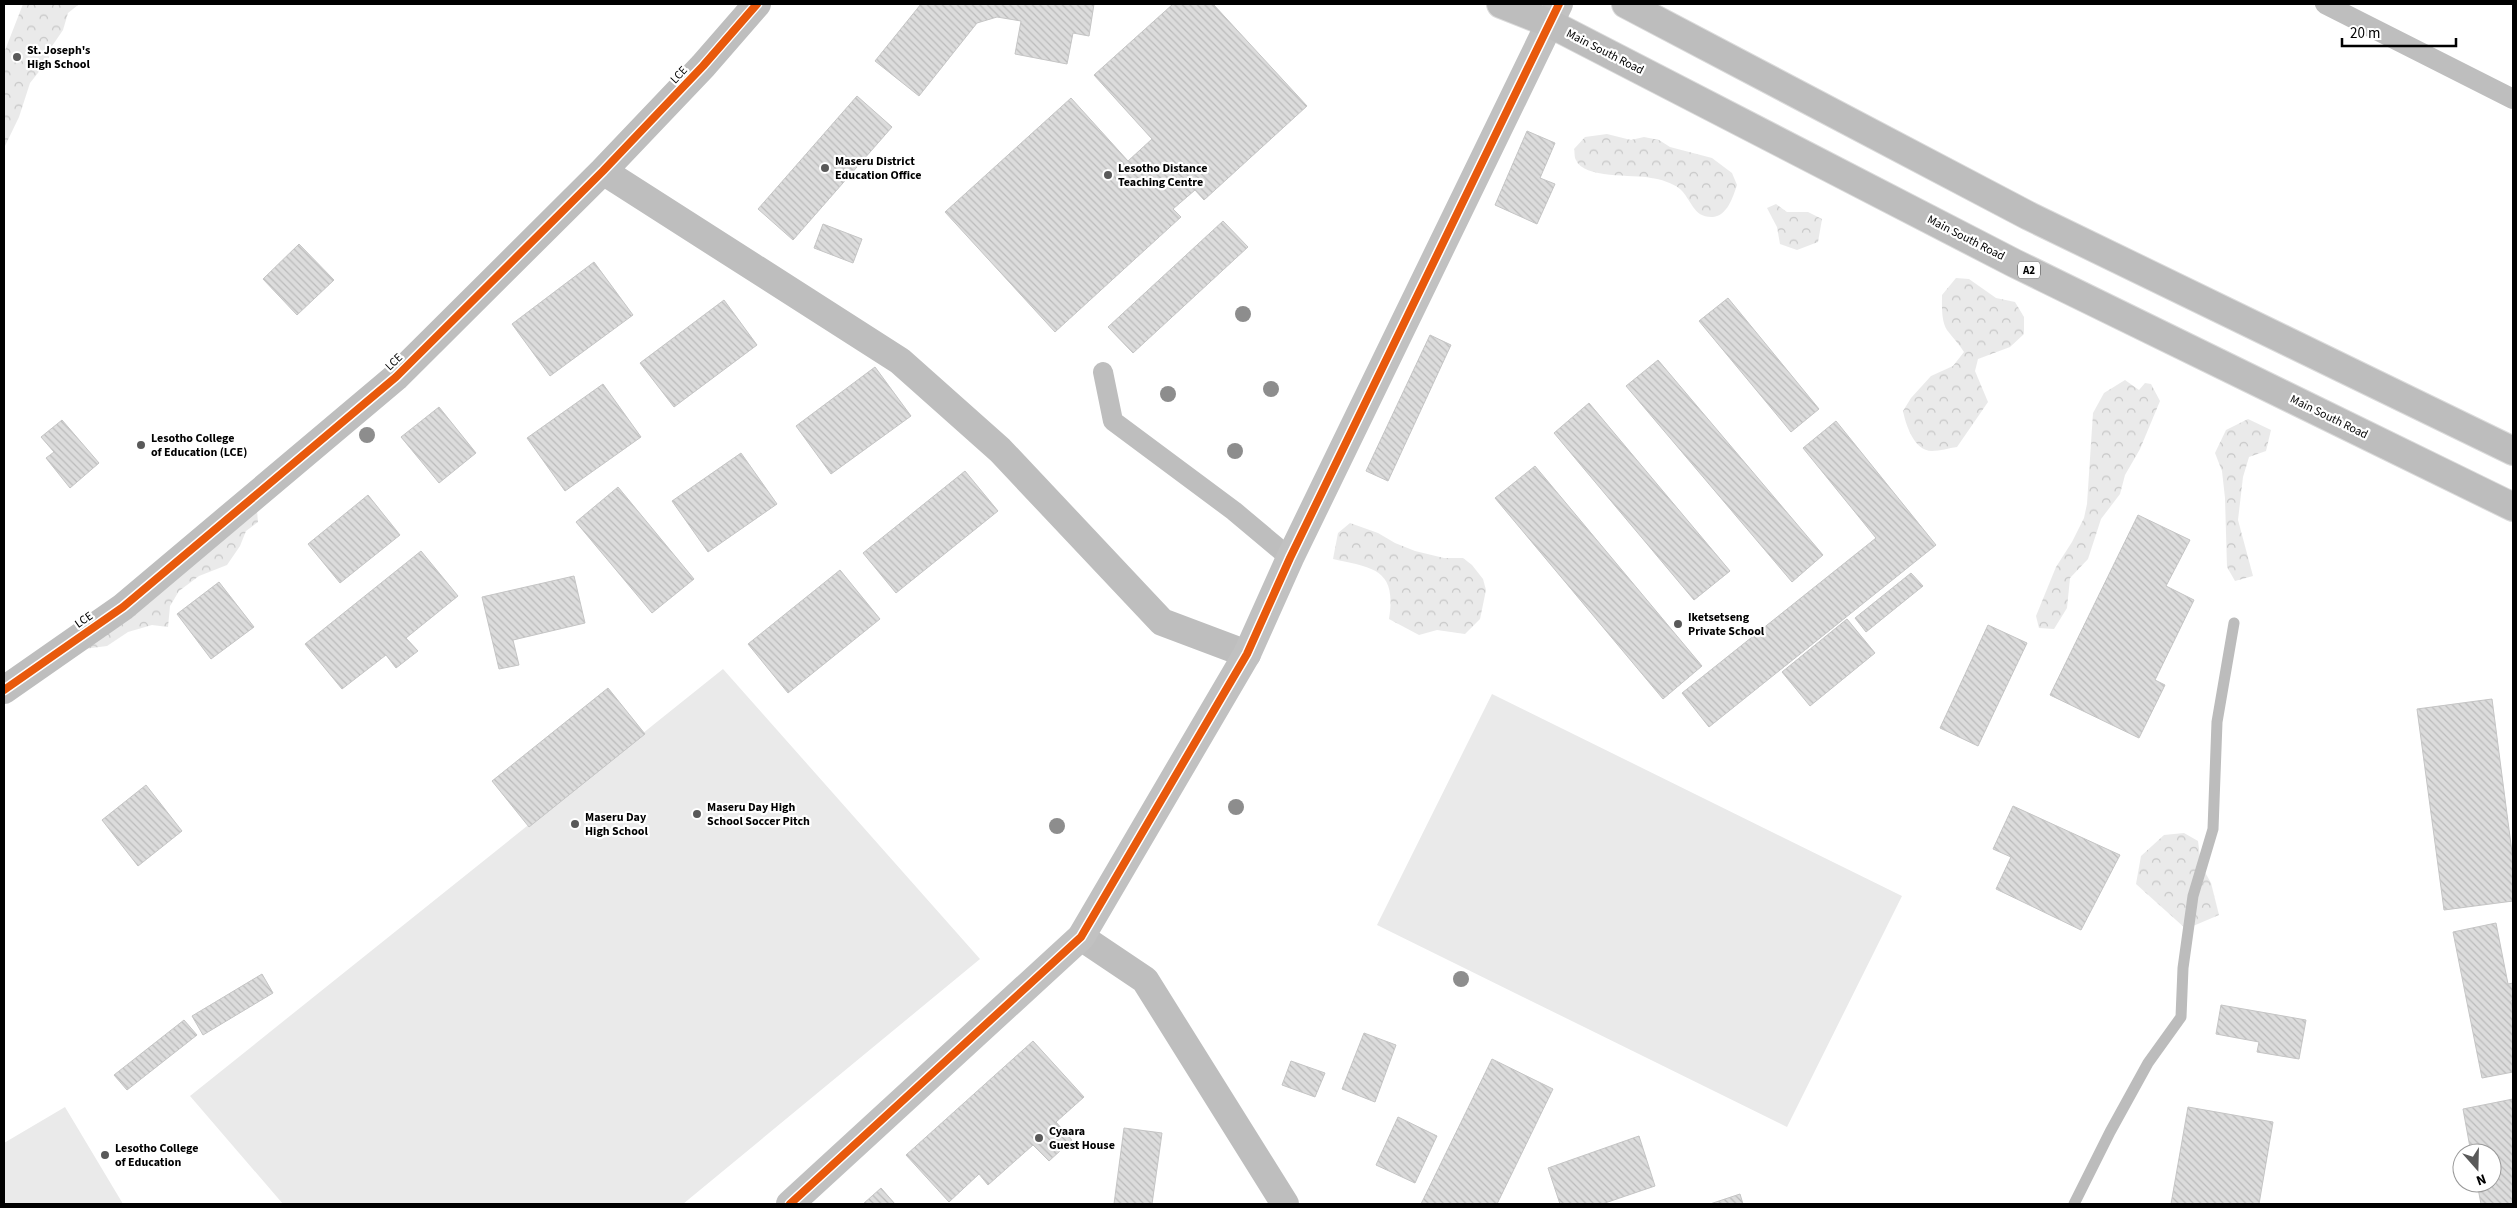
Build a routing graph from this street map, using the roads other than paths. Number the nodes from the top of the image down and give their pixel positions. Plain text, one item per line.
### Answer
1 (757, 4) edge
2 (1501, 4) edge
3 (1626, 4) edge
4 (2325, 4) edge
5 (2345, 8) edge
6 (1554, 13) edge
7 (2513, 99) edge
8 (603, 171) junction
9 (1102, 372) dead end
10 (2513, 451) edge
11 (2513, 507) edge
12 (1290, 558) junction
13 (1247, 654) junction
14 (4, 690) edge
15 (1081, 937) junction
16 (790, 1204) edge
17 (1285, 1204) edge

1 - 8 street, LCE
2 - 6 main road, Main South Road / A2
3 - 10 main road
4 - 5 lane
5 - 7 lane
6 - 11 main road, Main South Road / A2
6 - 12 street
8 - 13 street
8 - 14 street, LCE
9 - 12 lane
12 - 13 street
13 - 15 street
15 - 16 street
15 - 17 street

